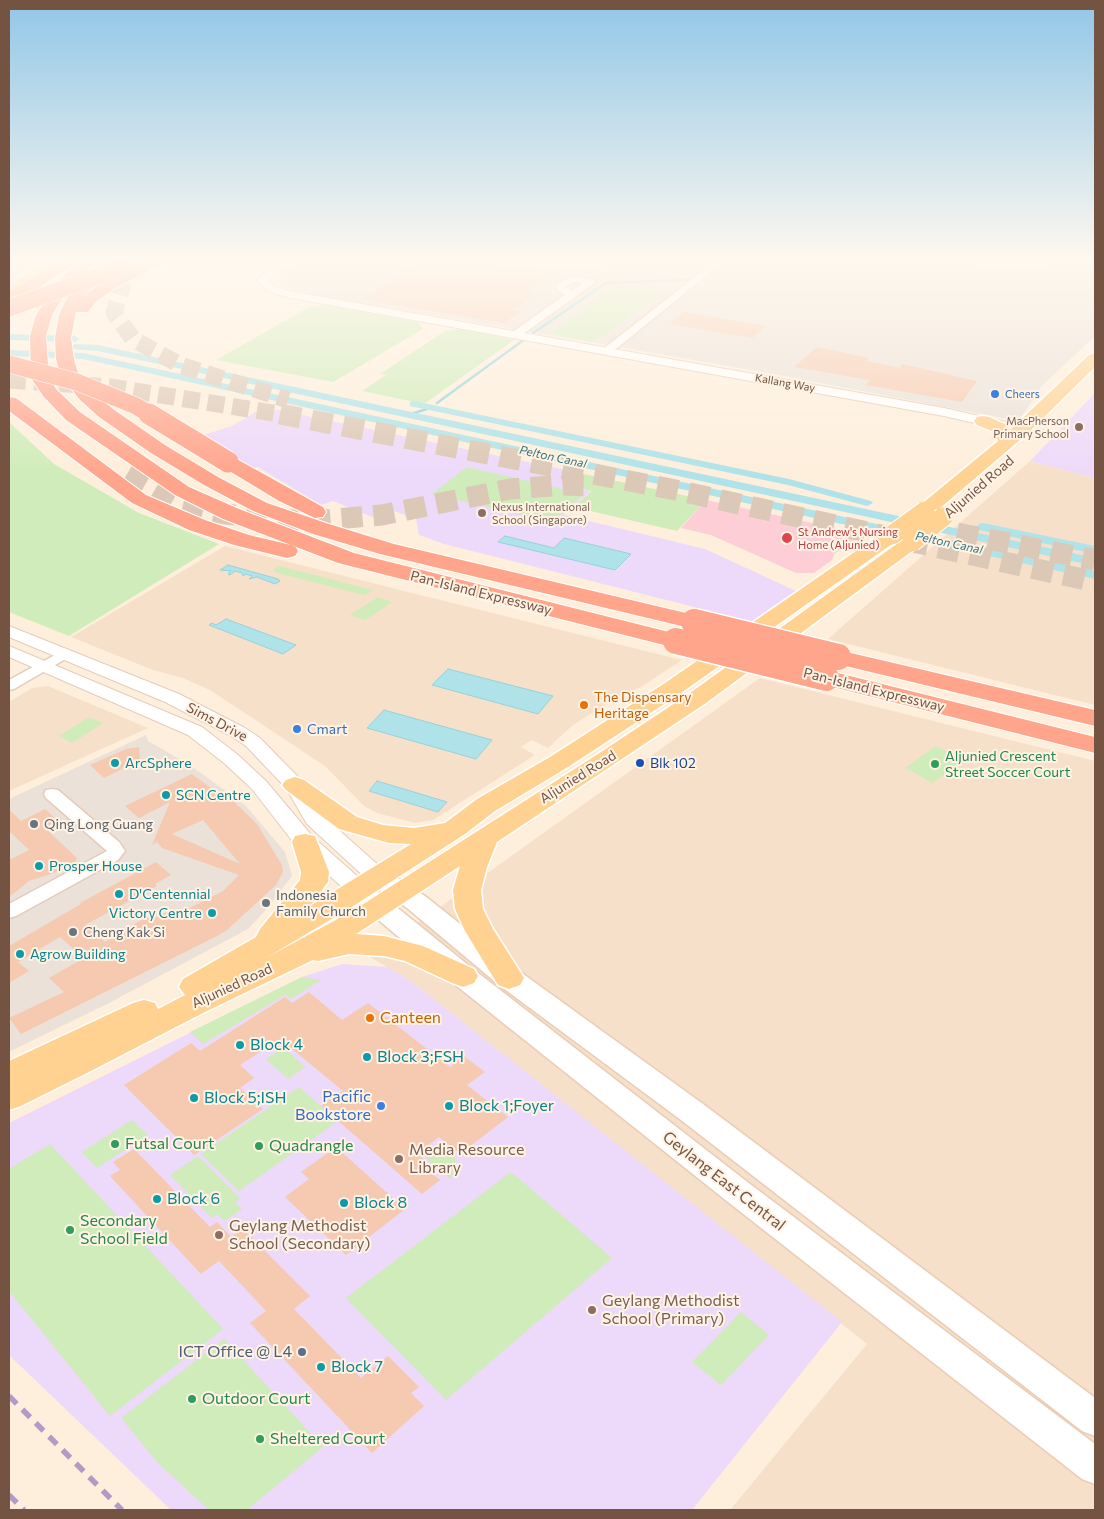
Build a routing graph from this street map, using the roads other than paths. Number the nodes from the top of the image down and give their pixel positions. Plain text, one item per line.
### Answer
1 (35, 334) edge
2 (511, 334) edge
3 (526, 334) edge
4 (628, 334) edge
5 (63, 336) edge
6 (523, 336) junction
7 (606, 351) junction
8 (1095, 358) edge
9 (23, 360) edge
10 (1095, 378) edge
11 (10, 405) edge
12 (984, 421) joint
13 (1040, 434) junction
14 (1014, 436) junction
15 (127, 474) tunnel mouth
16 (934, 514) junction
17 (410, 550) junction
18 (386, 569) junction
19 (9, 631) edge
20 (9, 651) edge
21 (64, 654) junction
22 (43, 666) junction
23 (9, 686) edge
24 (1095, 718) edge
25 (1095, 745) edge
26 (295, 785) junction
27 (52, 794) dead end
28 (456, 828) junction
29 (486, 838) junction
30 (305, 842) junction
31 (379, 891) junction
32 (9, 912) edge
33 (254, 952) junction
34 (298, 955) junction
35 (463, 976) junction
36 (509, 978) junction
37 (9, 1075) edge
38 (9, 1097) edge
39 (1095, 1419) edge
40 (1095, 1466) edge

1 - 9 highway, Pan-Island Expressway
2 - 6 street, Kallang Way
3 - 6 street
4 - 7 street
5 - 17 highway, Pan-Island Expressway
6 - 7 street, Kallang Way
7 - 12 street, Kallang Way
8 - 14 main road, Aljunied Road
9 - 15 highway
9 - 17 highway, bridge
9 - 18 highway, Pan-Island Expressway
10 - 13 main road, Aljunied Road
11 - 18 highway
12 - 14 main road
13 - 14 street
13 - 16 main road, Aljunied Road
14 - 16 main road, Aljunied Road
16 - 28 main road, Aljunied Road, bridge
16 - 29 main road, Aljunied Road, bridge
17 - 24 highway, Pan-Island Expressway, bridge
18 - 25 highway, Pan-Island Expressway, bridge
19 - 21 street, Sims Drive
20 - 22 street, Sims Drive
21 - 22 street
21 - 26 street, Sims Drive
22 - 23 street
22 - 30 street, Sims Drive
26 - 28 main road
26 - 31 street, Sims Drive
27 - 32 street
28 - 31 main road, Aljunied Road
29 - 31 main road, Aljunied Road
29 - 36 main road
30 - 31 street, Sims Drive
30 - 33 main road
31 - 33 main road, Aljunied Road
31 - 34 main road, Aljunied Road
31 - 35 main road, Geylang East Central
31 - 36 main road
33 - 37 main road, Aljunied Road
34 - 35 main road
34 - 38 main road, Aljunied Road
35 - 40 main road, Geylang East Central
36 - 39 main road

